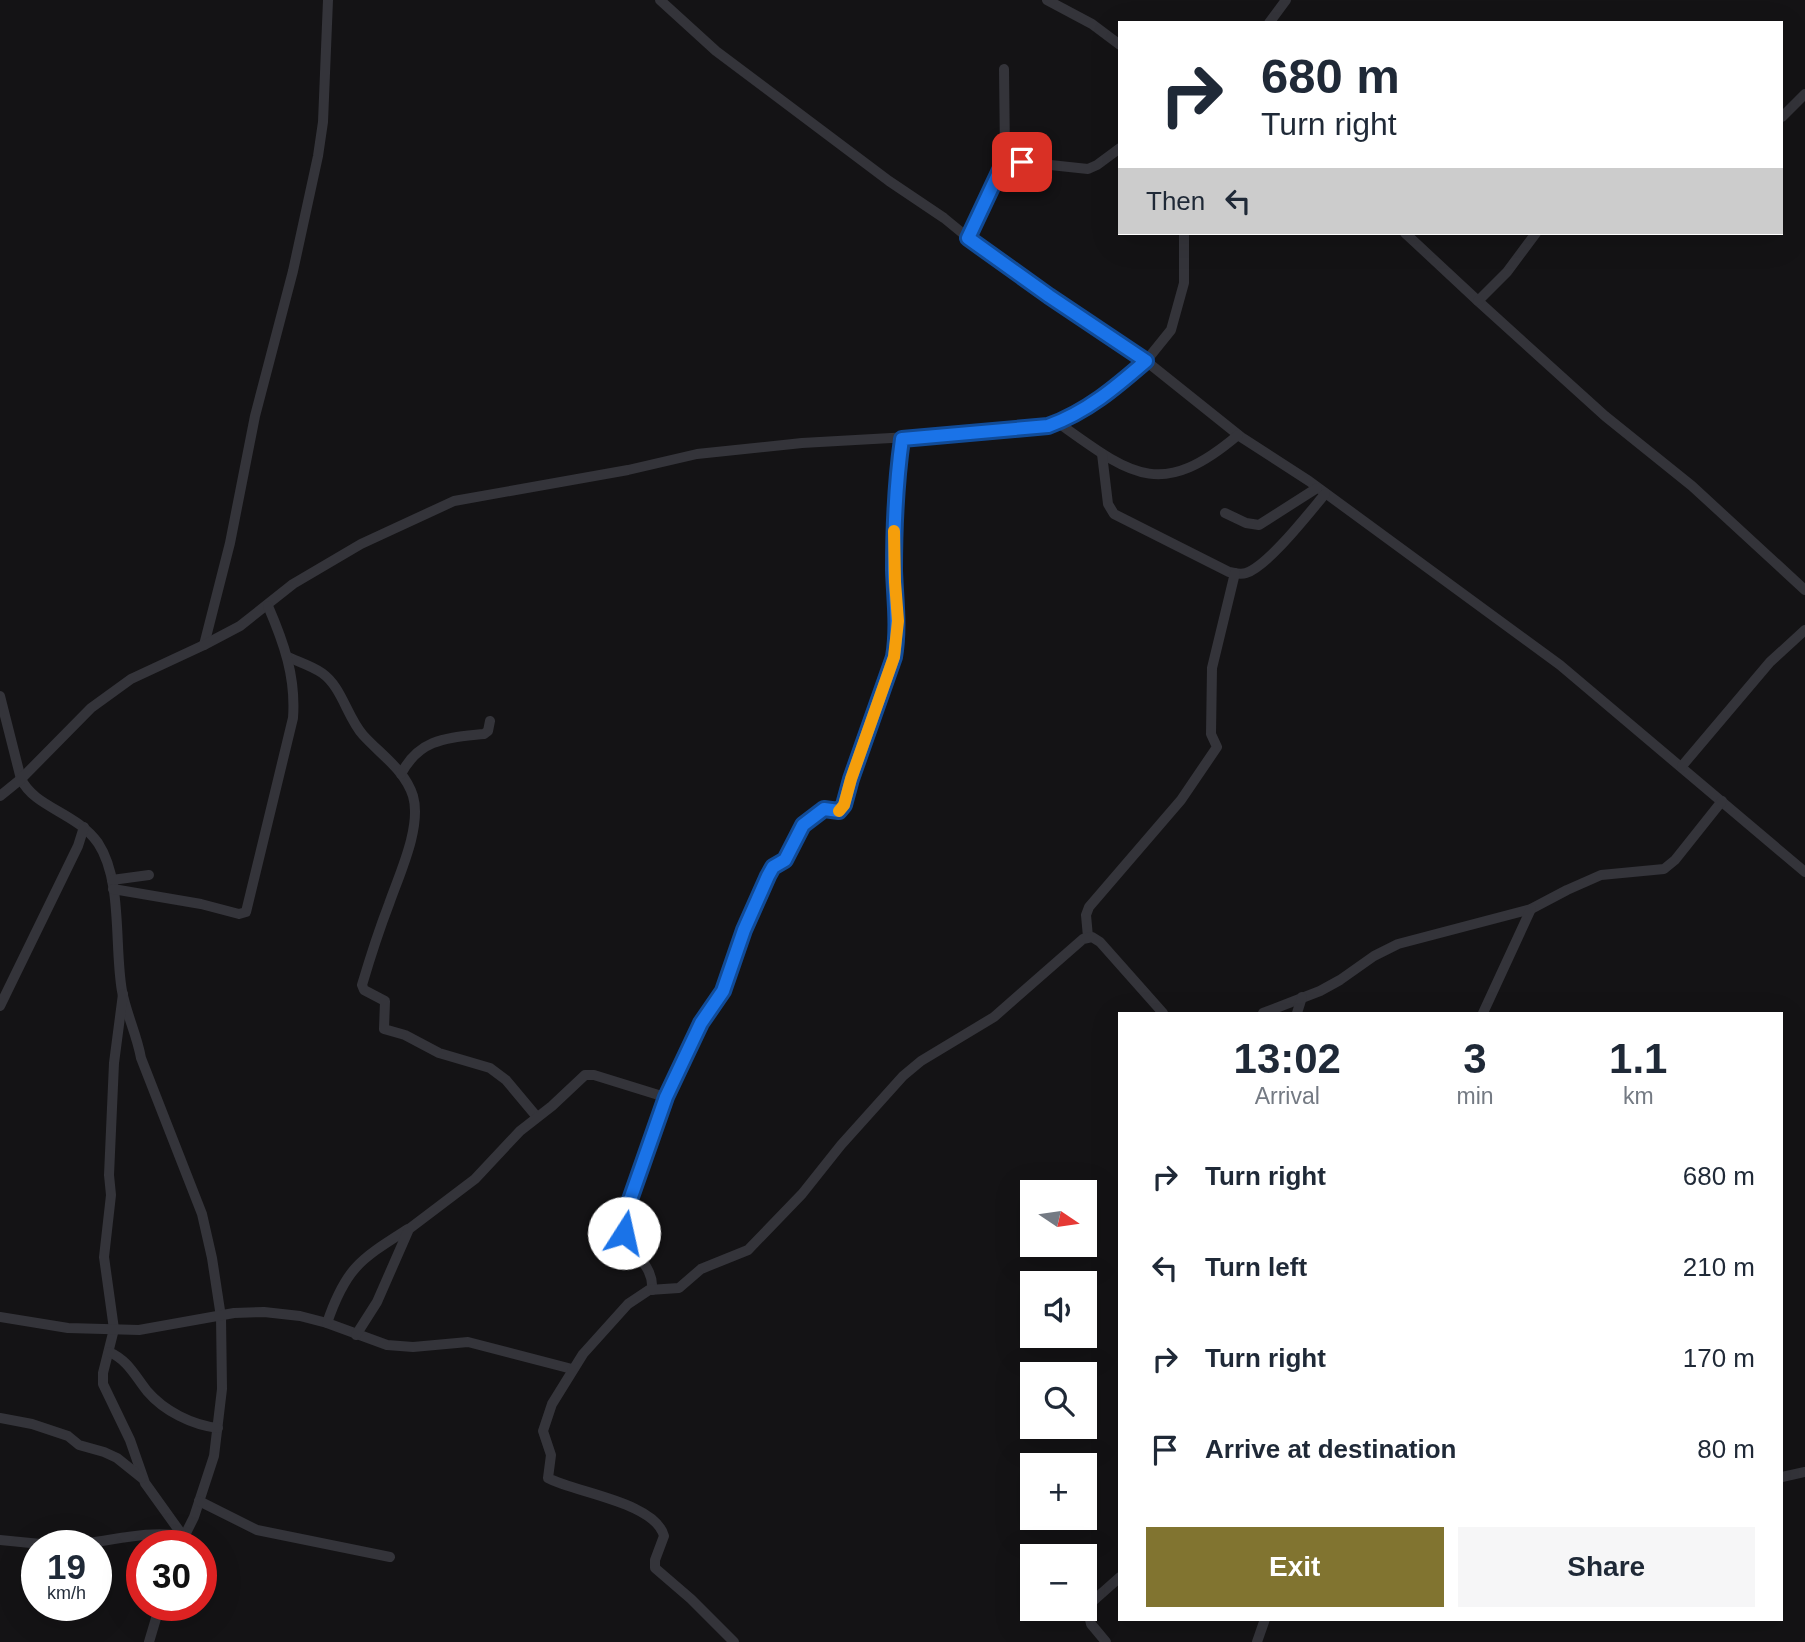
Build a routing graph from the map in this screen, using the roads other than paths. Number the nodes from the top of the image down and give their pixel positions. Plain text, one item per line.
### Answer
1 (328, 0) edge
2 (660, 0) edge
3 (1047, 0) edge
4 (1286, 0) edge
5 (1270, 21) edge
6 (1118, 44) edge
7 (1004, 69) dead end
8 (1805, 94) edge
9 (1783, 116) edge
10 (1118, 149) edge
11 (1000, 170) junction
12 (1184, 235) edge
13 (1407, 235) edge
14 (1535, 235) edge
15 (968, 238) junction
16 (1478, 301) junction
17 (1146, 361) junction
18 (1057, 422) junction
19 (1238, 435) junction
20 (902, 439) junction
21 (1102, 454) junction
22 (1321, 491) junction
23 (1225, 513) dead end
24 (1235, 573) junction
25 (1805, 590) edge
26 (268, 606) junction
27 (1805, 630) edge
28 (204, 645) junction
29 (288, 657) junction
30 (0, 696) edge
31 (490, 720) dead end
32 (1682, 766) junction
33 (401, 774) junction
34 (21, 779) junction
35 (0, 796) edge
36 (1723, 801) junction
37 (84, 827) junction
38 (1805, 872) edge
39 (149, 875) dead end
40 (113, 885) junction
41 (1531, 909) junction
42 (1088, 937) junction
43 (123, 994) junction
44 (1302, 998) junction
45 (0, 1006) edge
46 (1162, 1012) edge
47 (1267, 1012) edge
48 (1297, 1012) edge
49 (1483, 1012) edge
50 (666, 1097) junction
51 (537, 1117) junction
52 (409, 1229) junction
53 (652, 1290) junction
54 (0, 1317) edge
55 (221, 1317) junction
56 (327, 1323) junction
57 (114, 1329) junction
58 (356, 1335) junction
59 (109, 1352) junction
60 (572, 1369) junction
61 (0, 1418) edge
62 (218, 1428) junction
63 (1805, 1472) edge
64 (1783, 1477) edge
65 (143, 1479) junction
66 (199, 1502) junction
67 (174, 1530) edge
68 (187, 1530) edge
69 (0, 1540) edge
70 (21, 1542) edge
71 (390, 1557) dead end
72 (1118, 1579) edge
73 (155, 1621) edge
74 (1264, 1621) edge
75 (149, 1642) edge
76 (734, 1642) edge
77 (1106, 1642) edge
78 (1257, 1642) edge

1 - 28 street
2 - 15 street
3 - 6 street
4 - 5 street
7 - 11 street
8 - 9 street
10 - 11 street
11 - 15 street
12 - 17 street
13 - 16 street
14 - 16 street
15 - 17 street
16 - 25 street
17 - 18 street
17 - 19 street
18 - 20 street
18 - 21 street
19 - 21 street
19 - 22 street
20 - 26 street
20 - 50 street
21 - 24 street
22 - 23 street
22 - 24 street
22 - 32 street
24 - 42 street
26 - 28 street
26 - 29 street
27 - 32 street
28 - 34 street
29 - 33 street
29 - 40 street
30 - 34 street
31 - 33 street
32 - 36 street
33 - 51 street
34 - 35 street
34 - 37 street
36 - 38 street
36 - 41 street
37 - 40 street
37 - 45 street
39 - 40 street
40 - 43 street
41 - 44 street
41 - 49 street
42 - 46 street
42 - 53 street
43 - 55 street
43 - 57 street
44 - 47 street
44 - 48 street
50 - 51 street
50 - 53 street
51 - 52 street
52 - 56 street
52 - 58 street
53 - 60 street
54 - 57 street
55 - 56 street
55 - 57 street
55 - 62 street
56 - 58 street
57 - 59 street
58 - 60 street
59 - 62 street
59 - 65 street
60 - 76 street
61 - 65 street
62 - 66 street
63 - 64 street
65 - 67 street
66 - 68 street
66 - 71 street
69 - 70 street
72 - 77 street
73 - 75 street
74 - 78 street

